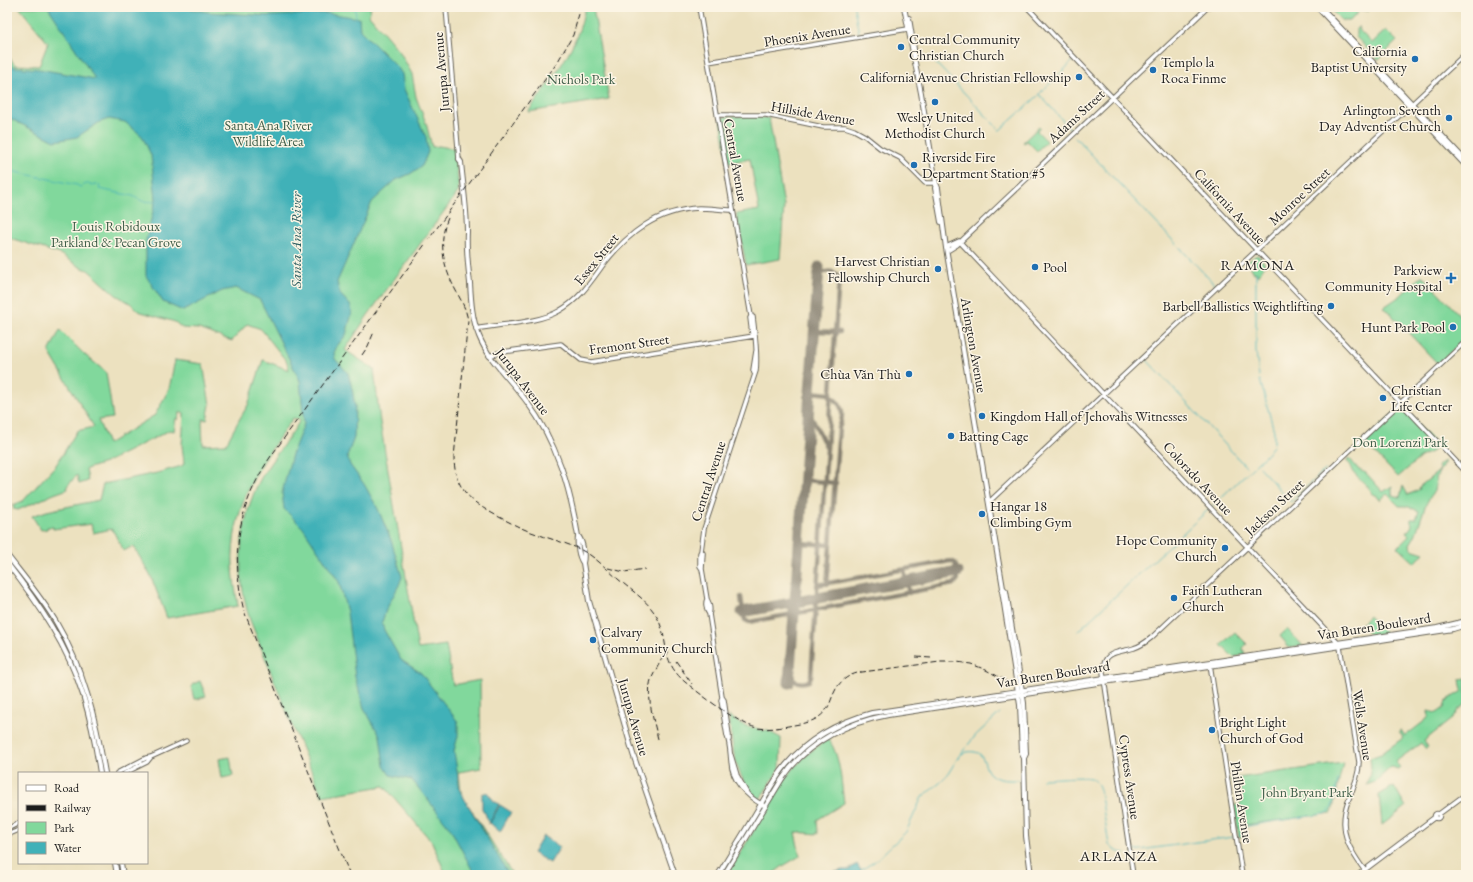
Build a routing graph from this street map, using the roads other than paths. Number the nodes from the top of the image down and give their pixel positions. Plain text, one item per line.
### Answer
1 (446, 7) edge
2 (699, 7) edge
3 (906, 7) edge
4 (1027, 7) edge
5 (1208, 7) edge
6 (1317, 7) edge
7 (1322, 10) edge
8 (908, 30) junction
9 (1466, 53) edge
10 (914, 55) junction
11 (708, 62) junction
12 (1112, 97) junction
13 (1411, 105) junction
14 (717, 115) junction
15 (459, 159) joint
16 (1466, 161) edge
17 (1466, 166) edge
18 (936, 183) junction
19 (733, 210) junction
20 (959, 241) junction
21 (946, 248) junction
22 (1257, 250) junction
23 (476, 329) junction
24 (754, 336) junction
25 (1466, 341) edge
26 (489, 356) junction
27 (1103, 394) junction
28 (1401, 403) junction
29 (1466, 472) edge
30 (989, 502) junction
31 (1248, 547) junction
32 (7, 555) edge
33 (7, 563) edge
34 (1466, 621) edge
35 (1454, 625) junction
36 (1466, 625) edge
37 (1442, 630) junction
38 (1322, 645) junction
39 (1339, 645) junction
40 (1300, 653) junction
41 (1210, 664) junction
42 (1104, 680) junction
43 (1055, 687) junction
44 (1020, 692) junction
45 (1022, 735) junction
46 (186, 741) dead end
47 (1025, 745) junction
48 (151, 757) junction
49 (1024, 758) junction
50 (100, 772) edge
51 (105, 772) edge
52 (120, 772) edge
53 (127, 772) edge
54 (1466, 794) edge
55 (761, 804) junction
56 (766, 806) junction
57 (18, 824) edge
58 (7, 829) edge
59 (18, 830) edge
60 (7, 835) edge
61 (115, 864) edge
62 (121, 864) edge
63 (1364, 870) junction
64 (117, 875) edge
65 (123, 875) edge
66 (675, 875) edge
67 (718, 875) edge
68 (724, 875) edge
69 (1031, 875) edge
70 (1133, 875) edge
71 (1242, 875) edge
72 (1358, 875) edge
73 (1368, 875) edge

1 - 15 main road, Jurupa Avenue
2 - 11 main road, Central Avenue
3 - 8 main road, Arlington Avenue
3 - 10 main road, Arlington Avenue
4 - 12 main road, California Avenue
5 - 12 main road, Adams Street
6 - 7 main road
7 - 13 main road
8 - 10 main road, Arlington Avenue
8 - 11 main road, Phoenix Avenue
9 - 13 main road, Monroe Street
10 - 18 main road, Arlington Avenue
11 - 14 main road, Central Avenue
12 - 20 main road, Adams Street
12 - 22 main road, California Avenue
13 - 16 main road
13 - 17 main road
13 - 22 main road, Monroe Street
14 - 18 main road, Hillside Avenue
14 - 19 main road, Central Avenue
15 - 23 main road, Jurupa Avenue
18 - 21 main road, Arlington Avenue
19 - 23 main road, Essex Street
19 - 24 main road, Central Avenue
20 - 21 main road, Adams Street
20 - 27 main road, Colorado Avenue
21 - 30 main road, Arlington Avenue
22 - 27 main road, Monroe Street
22 - 28 main road, California Avenue
23 - 26 main road, Jurupa Avenue
24 - 26 main road, Fremont Street
24 - 55 main road, Central Avenue
25 - 28 main road, Jackson Street
26 - 66 main road, Jurupa Avenue
27 - 30 main road, Monroe Street
27 - 31 main road, Colorado Avenue
28 - 29 main road, California Avenue
28 - 31 main road, Jackson Street
30 - 44 main road, Arlington Avenue
31 - 39 main road, Colorado Avenue
31 - 42 main road, Jackson Street
32 - 51 main road
33 - 50 main road
34 - 35 main road, Van Buren Boulevard
35 - 37 main road
35 - 39 main road, Van Buren Boulevard
36 - 37 main road, Van Buren Boulevard
37 - 39 main road, Van Buren Boulevard
38 - 39 main road, Van Buren Boulevard
38 - 40 main road
38 - 41 main road, Van Buren Boulevard
39 - 40 main road, Van Buren Boulevard
39 - 63 main road, Wells Avenue
40 - 41 main road, Van Buren Boulevard
41 - 42 main road, Van Buren Boulevard
41 - 71 main road, Philbin Avenue
42 - 43 main road, Van Buren Boulevard
42 - 43 main road, Van Buren Boulevard
42 - 70 main road, Cypress Avenue
43 - 44 main road, Van Buren Boulevard
43 - 44 main road, Van Buren Boulevard
44 - 45 main road, Arlington Avenue
44 - 47 main road, Arlington Avenue
44 - 55 main road, Van Buren Boulevard
44 - 56 main road, Van Buren Boulevard
45 - 47 main road
45 - 49 main road, Arlington Avenue
46 - 48 main road
47 - 49 main road, Arlington Avenue
48 - 52 main road
48 - 53 main road
49 - 69 main road, Arlington Avenue
54 - 63 main road
55 - 56 main road, Central Avenue
55 - 67 main road, Van Buren Boulevard
56 - 68 main road, Van Buren Boulevard
57 - 58 main road
59 - 60 main road
61 - 64 main road
62 - 65 main road
63 - 72 main road
63 - 73 main road, Wells Avenue

